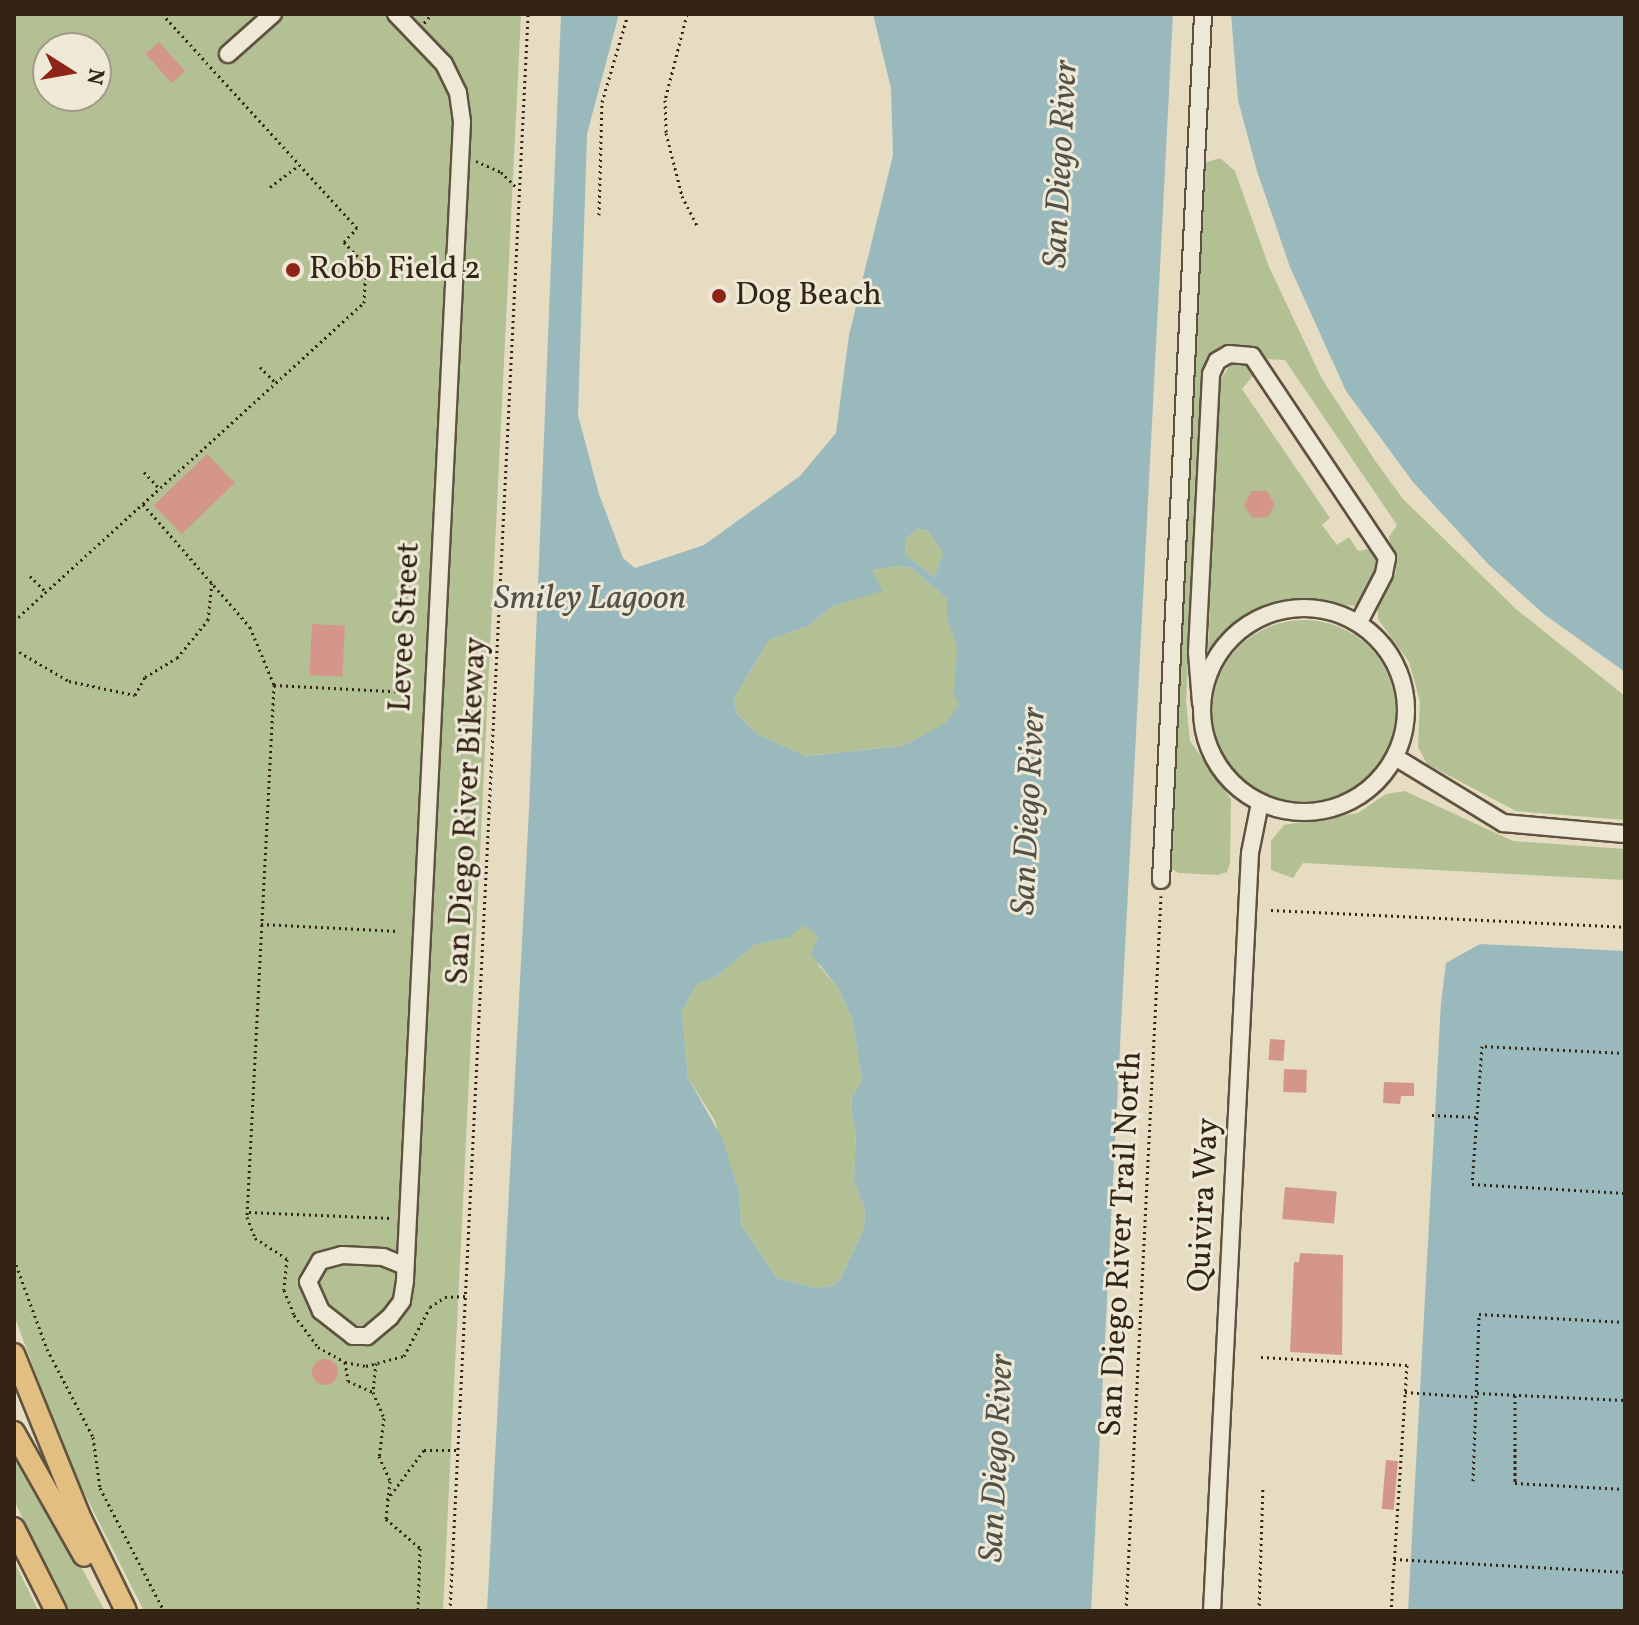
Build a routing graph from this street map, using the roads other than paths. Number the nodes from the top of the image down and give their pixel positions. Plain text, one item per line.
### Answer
1 (273, 14) edge
2 (396, 14) edge
3 (1203, 14) edge
4 (228, 54) dead end
5 (1359, 622) junction
6 (1201, 703) junction
7 (1395, 757) junction
8 (1260, 803) junction
9 (1625, 834) edge
10 (1161, 880) road end
11 (405, 1266) junction
12 (14, 1354) edge
13 (14, 1432) edge
14 (14, 1528) edge
15 (56, 1611) edge
16 (117, 1611) edge
17 (126, 1611) edge
18 (1212, 1611) edge

1 - 4 street
2 - 11 street, Levee Street
3 - 10 street
5 - 6 street
5 - 6 street
5 - 7 street
6 - 8 street
7 - 8 street
7 - 9 street
8 - 18 street, Quivira Way
11 - 11 street, Levee Street
12 - 17 main road
13 - 16 main road
14 - 15 main road

